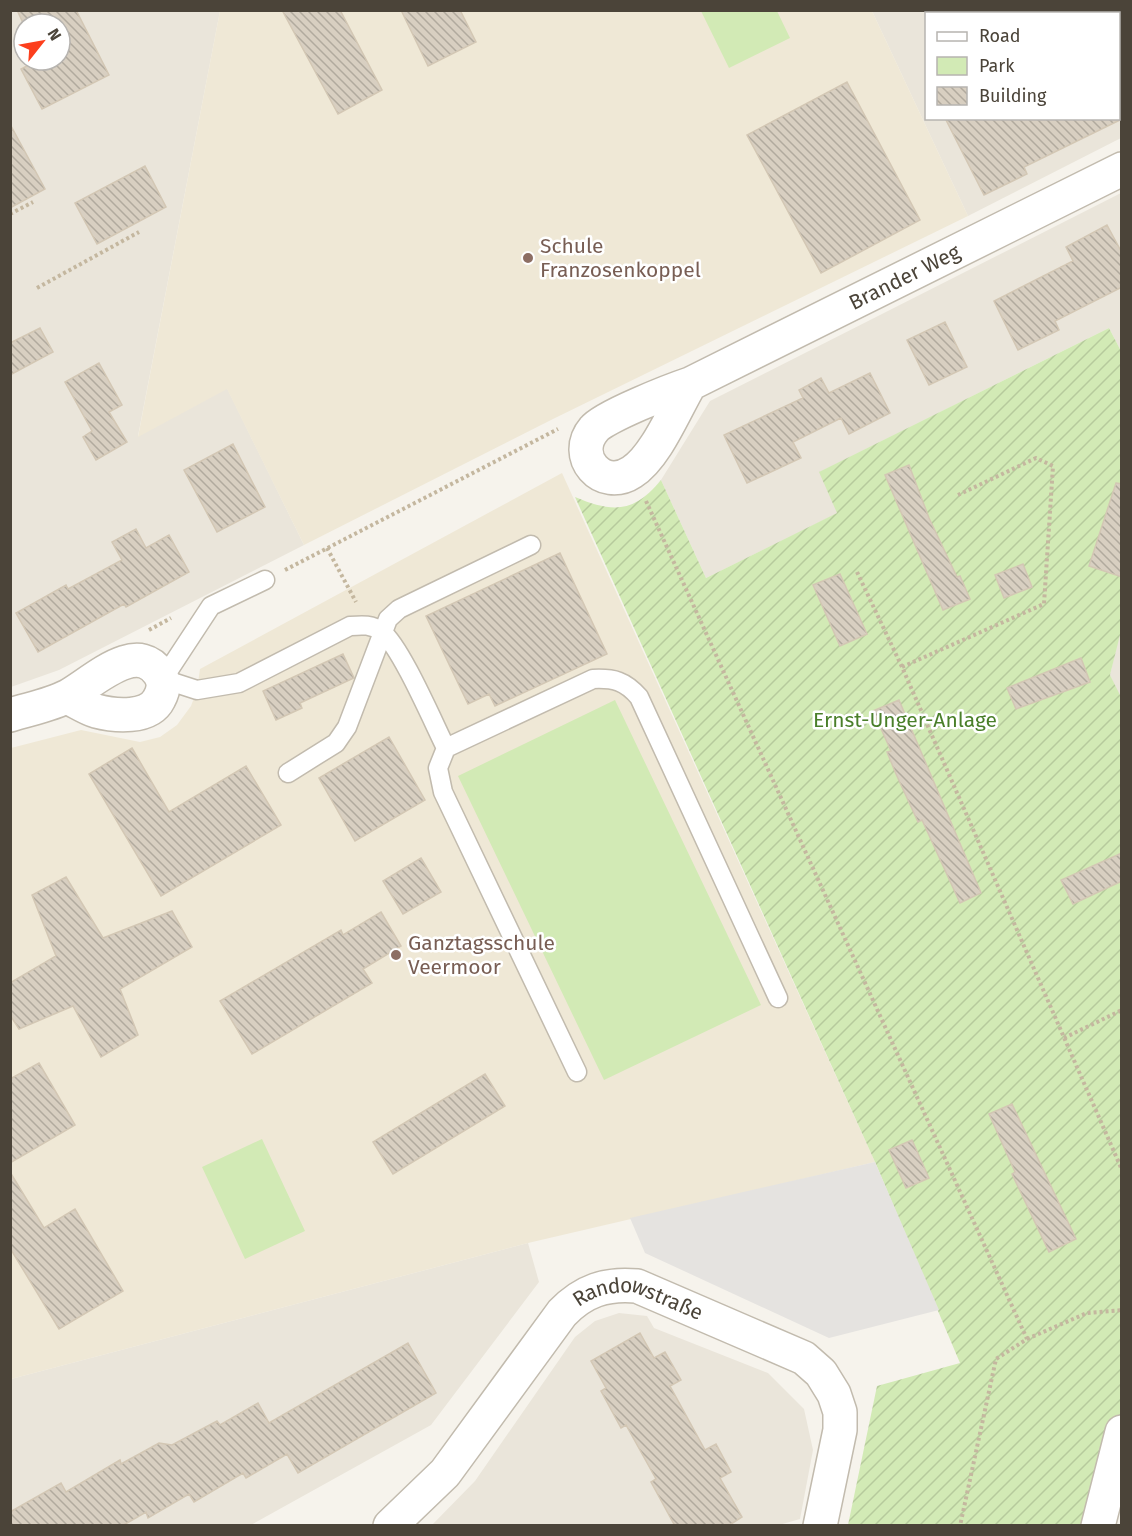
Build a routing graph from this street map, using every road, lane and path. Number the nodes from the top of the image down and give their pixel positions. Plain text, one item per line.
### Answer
1 (1122, 169) edge
2 (33, 202) dead end
3 (10, 214) edge
4 (139, 232) dead end
5 (37, 288) dead end
6 (690, 384) junction
7 (594, 428) junction
8 (633, 472) junction
9 (958, 495) dead end
10 (531, 545) dead end
11 (327, 548) junction
12 (857, 572) dead end
13 (265, 580) joint
14 (374, 628) junction
15 (902, 667) junction
16 (163, 679) junction
17 (67, 696) junction
18 (10, 715) edge
19 (446, 748) junction
20 (288, 773) dead end
21 (778, 998) dead end
22 (1122, 1010) edge
23 (1064, 1038) junction
24 (577, 1072) dead end
25 (1122, 1170) edge
26 (1122, 1310) edge
27 (1027, 1338) junction
28 (1122, 1432) edge
29 (390, 1526) edge
30 (820, 1526) edge
31 (960, 1526) edge
32 (1098, 1526) edge

1 - 6 street, Brander Weg
2 - 3 path
4 - 5 path
6 - 7 street, Brander Weg
6 - 8 street
7 - 8 street
7 - 11 path
8 - 27 path
9 - 15 path
10 - 14 lane
11 - 13 path
11 - 14 path
12 - 15 path
13 - 16 lane
14 - 16 lane
14 - 19 lane
14 - 20 lane
15 - 23 path
16 - 17 street
16 - 17 street
17 - 18 street
19 - 21 lane
19 - 24 lane
22 - 23 path
23 - 25 path
26 - 27 path
27 - 31 path
28 - 32 street
29 - 30 street, Randowstraße

